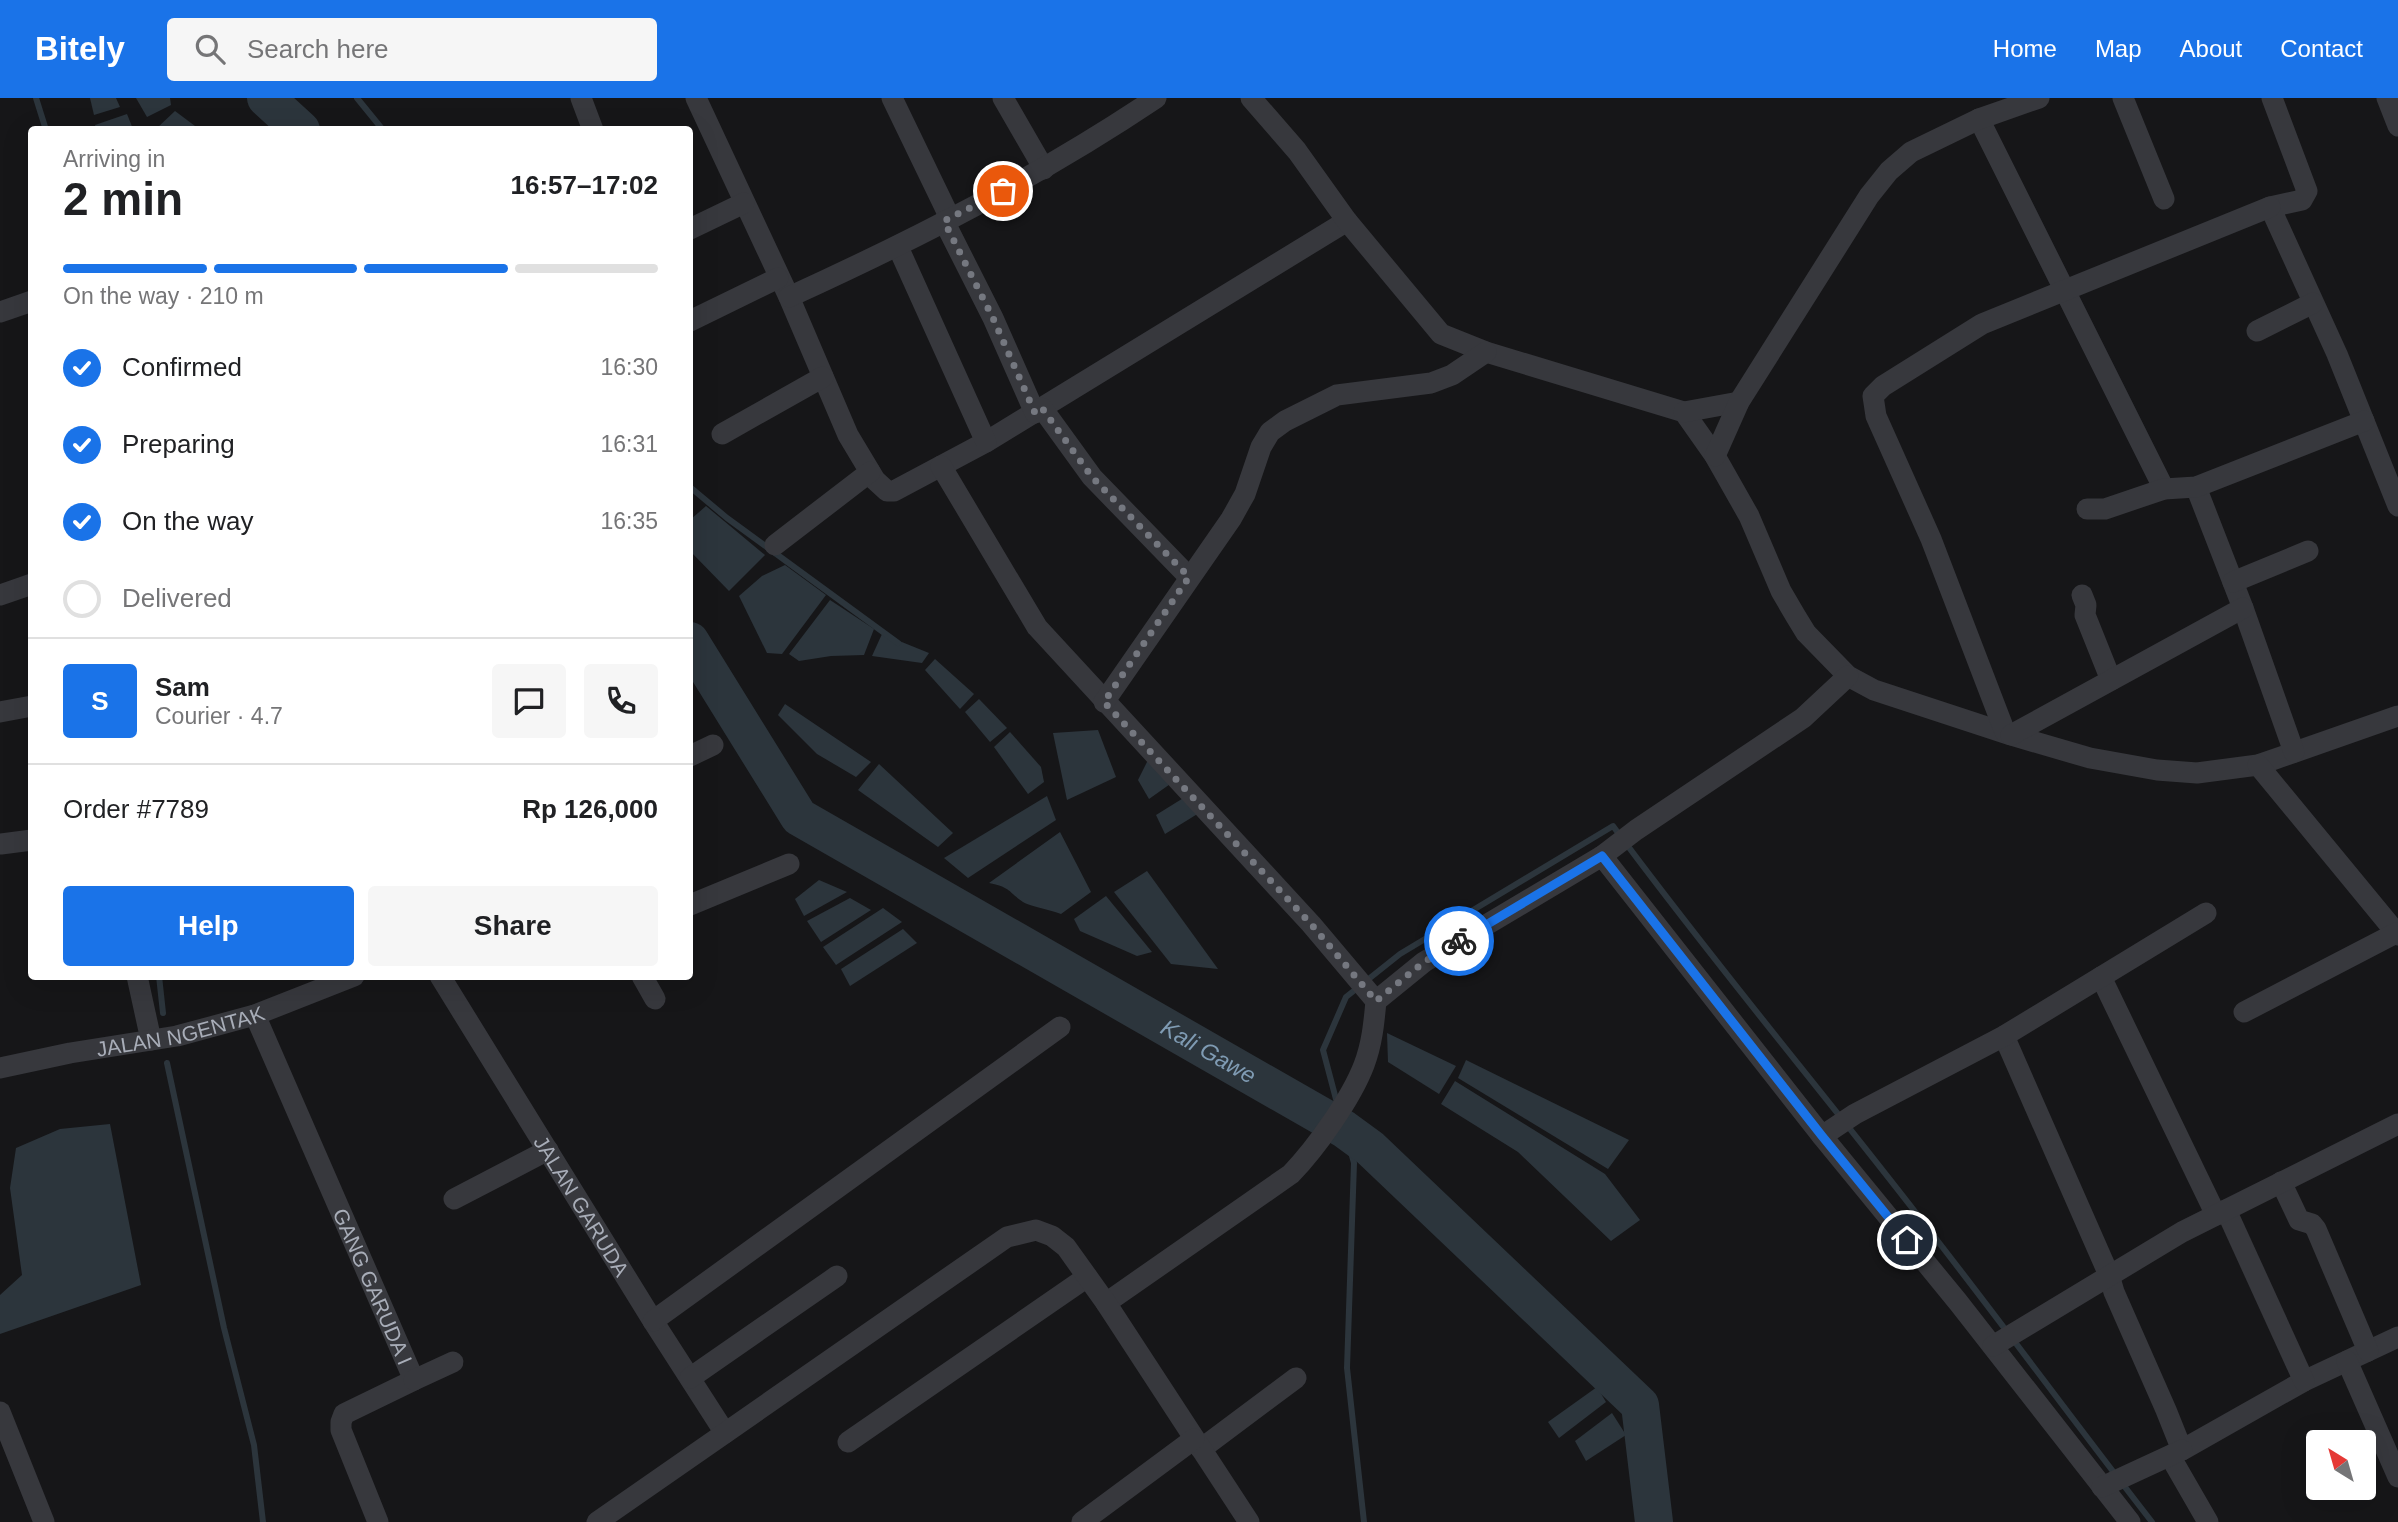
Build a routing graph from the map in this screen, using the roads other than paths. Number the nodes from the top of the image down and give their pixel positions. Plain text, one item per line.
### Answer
1 (581, 98) edge
2 (696, 98) edge
3 (892, 98) edge
4 (1003, 98) edge
5 (1156, 98) edge
6 (1251, 98) edge
7 (2039, 98) edge
8 (2123, 98) edge
9 (2272, 98) edge
10 (2387, 98) edge
11 (1979, 119) junction
12 (2398, 125) edge
13 (592, 126) edge
14 (1044, 169) junction
15 (2164, 199) dead end
16 (744, 203) junction
17 (2270, 207) junction
18 (947, 219) junction
19 (1347, 221) junction
20 (693, 228) edge
21 (898, 247) junction
22 (778, 278) junction
23 (2065, 292) junction
24 (789, 297) junction
25 (28, 302) edge
26 (2314, 303) junction
27 (0, 312) edge
28 (693, 320) edge
29 (2257, 331) dead end
30 (1486, 352) junction
31 (822, 377) junction
32 (1739, 402) junction
33 (1039, 410) junction
34 (1684, 412) junction
35 (2364, 421) junction
36 (722, 434) dead end
37 (986, 442) junction
38 (1715, 456) junction
39 (942, 466) junction
40 (870, 472) junction
41 (2196, 487) junction
42 (2164, 489) junction
43 (2398, 504) edge
44 (2087, 509) dead end
45 (775, 545) dead end
46 (2308, 551) dead end
47 (1189, 577) junction
48 (2233, 582) junction
49 (28, 585) edge
50 (0, 595) edge
51 (2082, 595) dead end
52 (2243, 608) junction
53 (1848, 676) junction
54 (2111, 680) junction
55 (1104, 702) junction
56 (28, 707) edge
57 (0, 712) edge
58 (2398, 716) edge
59 (2008, 733) junction
60 (713, 745) dead end
61 (2294, 752) junction
62 (693, 755) edge
63 (2258, 765) junction
64 (28, 841) edge
65 (1, 844) edge
66 (1609, 850) junction
67 (789, 864) dead end
68 (693, 904) edge
69 (2206, 913) dead end
70 (2397, 934) edge
71 (2101, 977) junction
72 (138, 980) edge
73 (344, 980) edge
74 (442, 980) edge
75 (644, 980) edge
76 (1374, 998) junction
77 (655, 999) dead end
78 (2244, 1012) dead end
79 (255, 1014) junction
80 (1060, 1027) dead end
81 (2004, 1036) junction
82 (151, 1040) junction
83 (0, 1068) edge
84 (2398, 1124) edge
85 (1827, 1132) junction
86 (548, 1150) junction
87 (2281, 1182) junction
88 (454, 1199) dead end
89 (2221, 1213) junction
90 (2109, 1275) junction
91 (837, 1276) dead end
92 (1087, 1277) junction
93 (1106, 1303) junction
94 (653, 1321) junction
95 (2398, 1337) edge
96 (2003, 1340) junction
97 (2368, 1351) junction
98 (2347, 1361) junction
99 (453, 1362) dead end
100 (690, 1378) junction
101 (1296, 1378) dead end
102 (414, 1380) junction
103 (2304, 1381) junction
104 (0, 1412) edge
105 (725, 1433) junction
106 (848, 1442) dead end
107 (1197, 1444) junction
108 (2176, 1453) junction
109 (2398, 1478) edge
110 (2113, 1482) junction
111 (618, 1516) edge
112 (44, 1522) edge
113 (378, 1522) edge
114 (597, 1522) edge
115 (1082, 1522) edge
116 (1249, 1522) edge
117 (2130, 1522) edge
118 (2208, 1522) edge

1 - 13 street
2 - 16 street
3 - 18 street
4 - 14 street
5 - 14 street
6 - 19 street
7 - 11 street
8 - 15 street
9 - 17 street
10 - 12 street
11 - 23 street
11 - 32 street
14 - 18 street
16 - 20 street
16 - 22 street
17 - 23 street
17 - 26 street
18 - 21 street
18 - 33 street
19 - 30 street
19 - 33 street
21 - 24 street
21 - 37 street
22 - 24 street
22 - 28 street
23 - 42 street
23 - 59 street
24 - 31 street
25 - 27 street
26 - 29 street
26 - 35 street
30 - 34 street
30 - 47 street
31 - 36 street
31 - 40 street
32 - 34 street
32 - 38 street
33 - 37 street
33 - 47 street
34 - 38 street
35 - 41 street
35 - 43 street
37 - 39 street
38 - 53 street
39 - 40 street
39 - 55 street
40 - 45 street
41 - 42 street
41 - 48 street
42 - 44 street
46 - 48 street
47 - 55 street
48 - 52 street
49 - 50 street
51 - 54 street
52 - 54 street
52 - 61 street
53 - 59 street
53 - 66 street
54 - 59 street
55 - 76 street
56 - 57 street
58 - 61 street
59 - 63 street
60 - 62 street
61 - 63 street
63 - 70 street
64 - 65 street
66 - 76 street
66 - 85 street
67 - 68 street
69 - 71 street
70 - 78 street
71 - 81 street
71 - 89 street
72 - 82 street
73 - 79 street, JALAN NGENTAK
74 - 86 street, JALAN GARUDA
75 - 77 street
76 - 93 street
79 - 82 street, JALAN NGENTAK
79 - 102 street, GANG GARUDA I
80 - 94 street
81 - 85 street
81 - 90 street
82 - 83 street, JALAN NGENTAK
84 - 87 street
85 - 96 street
86 - 88 street
86 - 94 street, JALAN GARUDA
87 - 89 street
87 - 97 street
89 - 90 street
89 - 103 street
90 - 96 street
90 - 108 street
91 - 100 street
92 - 93 street
92 - 105 street
92 - 106 street
93 - 107 street
94 - 100 street, JALAN GARUDA
95 - 97 street
96 - 110 street
97 - 98 street
98 - 103 street
98 - 109 street
99 - 102 street
100 - 105 street, JALAN GARUDA
101 - 107 street
102 - 113 street, GANG GARUDA I
103 - 108 street
104 - 112 street
105 - 111 street
107 - 115 street
107 - 116 street
108 - 110 street
108 - 118 street
110 - 117 street
111 - 114 street

